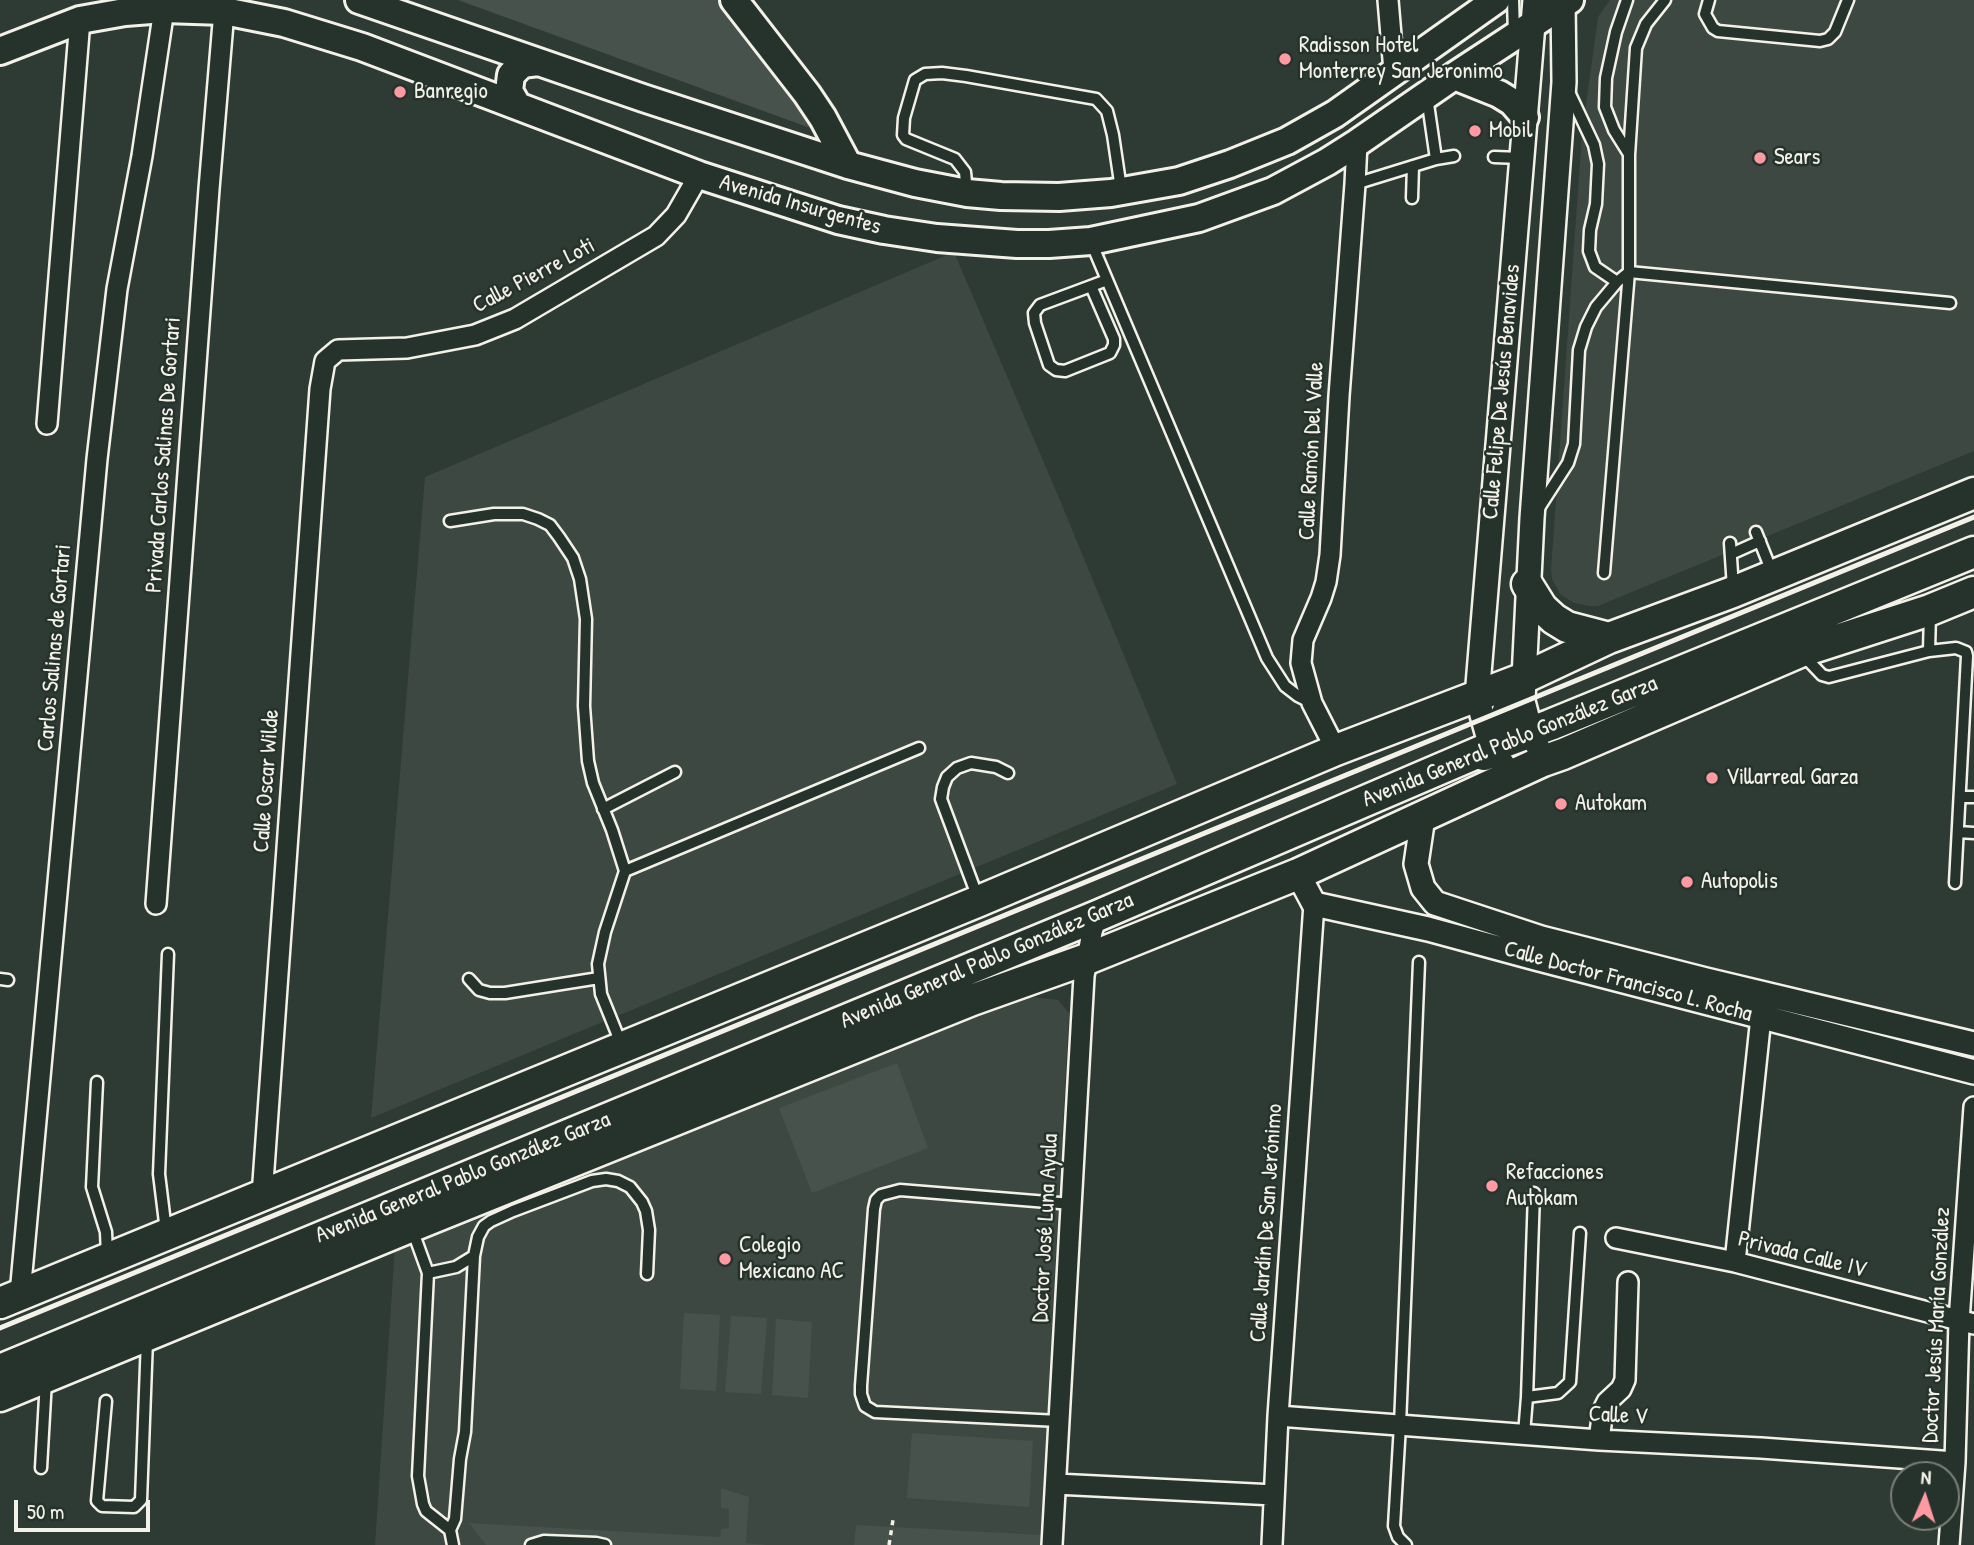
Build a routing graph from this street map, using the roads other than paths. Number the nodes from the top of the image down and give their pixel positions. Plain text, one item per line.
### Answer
1 (353, 0) edge
2 (359, 0) edge
3 (734, 0) edge
4 (1388, 0) edge
5 (1496, 0) edge
6 (1513, 0) edge
7 (1627, 0) edge
8 (1665, 0) edge
9 (1709, 0) edge
10 (1565, 1) edge
11 (1849, 1) edge
12 (196, 5) edge
13 (164, 9) junction
14 (225, 11) junction
15 (80, 20) junction
16 (1527, 20) edge
17 (362, 47) junction
18 (0, 51) edge
19 (538, 62) junction
20 (1394, 71) junction
21 (1454, 76) junction
22 (1564, 82) junction
23 (1427, 96) junction
24 (517, 105) junction
25 (1525, 117) junction
26 (1357, 143) junction
27 (1629, 155) junction
28 (1454, 156) dead end
29 (1493, 157) dead end
30 (1522, 158) junction
31 (1436, 159) junction
32 (848, 165) junction
33 (1413, 166) junction
34 (699, 175) junction
35 (1355, 184) junction
36 (1121, 191) junction
37 (967, 193) junction
38 (1412, 198) dead end
39 (1091, 241) junction
40 (1629, 272) junction
41 (1107, 280) junction
42 (1617, 282) junction
43 (1091, 286) junction
44 (1950, 303) dead end
45 (322, 369) joint
46 (47, 424) dead end
47 (1974, 493) edge
48 (1532, 518) junction
49 (450, 521) dead end
50 (1974, 552) edge
51 (1604, 573) dead end
52 (1774, 575) junction
53 (1527, 583) junction
54 (1733, 592) junction
55 (1974, 592) edge
56 (1930, 610) junction
57 (1609, 638) junction
58 (1929, 651) junction
59 (1800, 652) junction
60 (1524, 678) junction
61 (1477, 697) junction
62 (1312, 703) junction
63 (1531, 732) junction
64 (1491, 747) junction
65 (919, 748) dead end
66 (1336, 750) junction
67 (1544, 761) junction
68 (675, 772) dead end
69 (1008, 772) dead end
70 (1511, 776) junction
71 (1960, 797) junction
72 (1974, 797) edge
73 (604, 808) junction
74 (1423, 817) junction
75 (1958, 832) junction
76 (1974, 833) edge
77 (625, 870) junction
78 (1298, 874) junction
79 (1955, 883) dead end
80 (1267, 886) junction
81 (979, 901) junction
82 (1435, 903) junction
83 (156, 904) dead end
84 (1314, 904) junction
85 (1097, 916) junction
86 (1428, 929) junction
87 (1538, 948) junction
88 (168, 954) dead end
89 (1087, 959) junction
90 (1419, 962) dead end
91 (599, 978) junction
92 (469, 979) dead end
93 (1704, 991) junction
94 (1761, 1017) junction
95 (1974, 1044) edge
96 (623, 1048) junction
97 (1974, 1072) edge
98 (97, 1082) dead end
99 (1974, 1107) edge
100 (1534, 1194) dead end
101 (262, 1196) junction
102 (1073, 1204) junction
103 (410, 1227) junction
104 (1580, 1233) dead end
105 (166, 1235) junction
106 (1616, 1238) dead end
107 (474, 1256) junction
108 (107, 1259) junction
109 (1735, 1262) junction
110 (428, 1273) junction
111 (647, 1274) dead end
112 (1628, 1282) dead end
113 (10, 1298) edge
114 (1967, 1323) edge
115 (147, 1335) junction
116 (0, 1370) edge
117 (47, 1376) junction
118 (0, 1396) edge
119 (1527, 1397) junction
120 (106, 1401) dead end
121 (1278, 1416) junction
122 (1059, 1421) junction
123 (1400, 1425) junction
124 (1524, 1434) junction
125 (1599, 1440) junction
126 (1942, 1461) edge
127 (1955, 1461) edge
128 (41, 1468) dead end
129 (1055, 1484) junction
130 (1274, 1495) junction
131 (450, 1530) junction
132 (453, 1545) edge
133 (531, 1545) edge
134 (605, 1545) edge
135 (1052, 1545) edge
136 (1272, 1545) edge
137 (1406, 1545) edge

1 - 17 main road
2 - 19 main road
3 - 32 main road
4 - 20 street
5 - 20 main road
6 - 16 lane
7 - 27 lane
8 - 27 lane
9 - 11 lane
10 - 16 main road, Avenida Insurgentes
10 - 22 street, Calle Felipe De Jesús Benavides
12 - 13 main road, Avenida Insurgentes
12 - 14 main road, Avenida Insurgentes
13 - 15 main road, Avenida Insurgentes
13 - 113 street, Carlos Salinas de Gortari
14 - 17 main road, Avenida Insurgentes
14 - 83 street, Privada Carlos Salinas De Gortari
15 - 18 main road, Avenida Insurgentes
15 - 46 street
16 - 21 main road, Avenida Insurgentes
16 - 25 street, Calle Felipe De Jesús Benavides
17 - 24 main road, Avenida Insurgentes
19 - 24 main road
19 - 32 main road
20 - 36 main road
21 - 23 main road, Avenida Insurgentes
21 - 25 main road
22 - 42 lane
22 - 48 street, Calle Felipe De Jesús Benavides
23 - 26 main road, Avenida Insurgentes
23 - 31 lane
24 - 34 main road, Avenida Insurgentes
25 - 30 street, Calle Felipe De Jesús Benavides
26 - 35 street, Calle Ramón Del Valle
26 - 39 main road, Avenida Insurgentes
27 - 40 lane
28 - 31 lane
29 - 30 lane
30 - 61 street, Calle Felipe De Jesús Benavides
31 - 33 lane
32 - 37 main road
33 - 35 lane
33 - 38 lane
34 - 39 main road, Avenida Insurgentes
34 - 45 street, Calle Pierre Loti
35 - 62 street, Calle Ramón Del Valle
36 - 37 main road
36 - 37 lane
39 - 41 lane
40 - 42 lane
40 - 44 lane
40 - 51 lane
41 - 43 lane
41 - 62 lane
42 - 48 lane
43 - 43 lane
45 - 101 street, Calle Oscar Wilde
47 - 52 main road
48 - 53 street, Calle Felipe De Jesús Benavides
49 - 73 lane
50 - 63 main road, Avenida General Pablo González Garza
52 - 54 main road
52 - 54 lane
53 - 57 main road
53 - 60 street, Calle Felipe De Jesús Benavides
54 - 57 main road
55 - 56 main road, Avenida General Pablo González Garza
56 - 58 lane
56 - 59 main road, Avenida General Pablo González Garza
57 - 60 main road
58 - 59 lane
58 - 71 lane
59 - 67 main road, Avenida General Pablo González Garza
60 - 61 main road
60 - 63 street, Calle Felipe De Jesús Benavides
60 - 64 main road
61 - 64 street, Calle Felipe De Jesús Benavides
61 - 66 main road
62 - 66 street, Calle Ramón Del Valle
63 - 64 main road, Avenida General Pablo González Garza
63 - 67 street, Calle Felipe De Jesús Benavides
64 - 70 street, Calle Felipe De Jesús Benavides
64 - 80 main road
64 - 85 main road, Avenida General Pablo González Garza
65 - 77 lane
66 - 81 main road
67 - 70 main road, Avenida General Pablo González Garza
68 - 73 lane
69 - 81 lane
70 - 74 main road, Avenida General Pablo González Garza
71 - 72 lane
71 - 75 lane
73 - 77 lane
74 - 78 main road, Avenida General Pablo González Garza
74 - 82 street
75 - 76 lane
75 - 79 lane
77 - 91 lane
78 - 80 main road, Avenida General Pablo González Garza
78 - 84 street
80 - 89 main road, Avenida General Pablo González Garza
81 - 96 main road
82 - 86 street
82 - 87 street, Calle Doctor Francisco L. Rocha
84 - 86 street, Calle Doctor Francisco L. Rocha
84 - 121 street, Calle Jardín De San Jerónimo
85 - 89 street, Doctor José Luna Ayala
85 - 116 main road, Avenida General Pablo González Garza
86 - 87 street, Calle Doctor Francisco L. Rocha
87 - 93 street, Calle Doctor Francisco L. Rocha
88 - 105 lane
89 - 102 street, Doctor José Luna Ayala
89 - 103 main road, Avenida General Pablo González Garza
90 - 123 lane
91 - 92 lane
91 - 96 lane
93 - 94 street, Calle Doctor Francisco L. Rocha
93 - 95 street, Calle Doctor Francisco L. Rocha
94 - 97 street, Calle Doctor Francisco L. Rocha
94 - 109 street
96 - 101 main road
98 - 108 lane
99 - 114 street, Doctor Jesús María González
100 - 119 lane
101 - 105 main road
102 - 122 street, Doctor José Luna Ayala
102 - 122 lane
103 - 110 lane
103 - 115 main road, Avenida General Pablo González Garza
104 - 119 lane
105 - 108 main road
106 - 109 street, Privada Calle IV
107 - 110 lane
107 - 111 lane
107 - 131 lane
108 - 113 main road
109 - 114 street, Privada Calle IV
110 - 131 lane
112 - 125 street
114 - 127 street, Doctor Jesús María González
115 - 117 main road, Avenida General Pablo González Garza
115 - 120 lane
117 - 118 main road, Avenida General Pablo González Garza
117 - 128 lane
119 - 124 lane
121 - 123 street, Calle V
121 - 130 street, Calle Jardín De San Jerónimo
122 - 129 street, Doctor José Luna Ayala
123 - 124 street, Calle V
123 - 137 lane
124 - 125 street, Calle V
125 - 126 street, Calle V
129 - 130 street
129 - 135 street, Doctor José Luna Ayala
130 - 136 street, Calle Jardín De San Jerónimo
131 - 132 lane
133 - 134 lane

